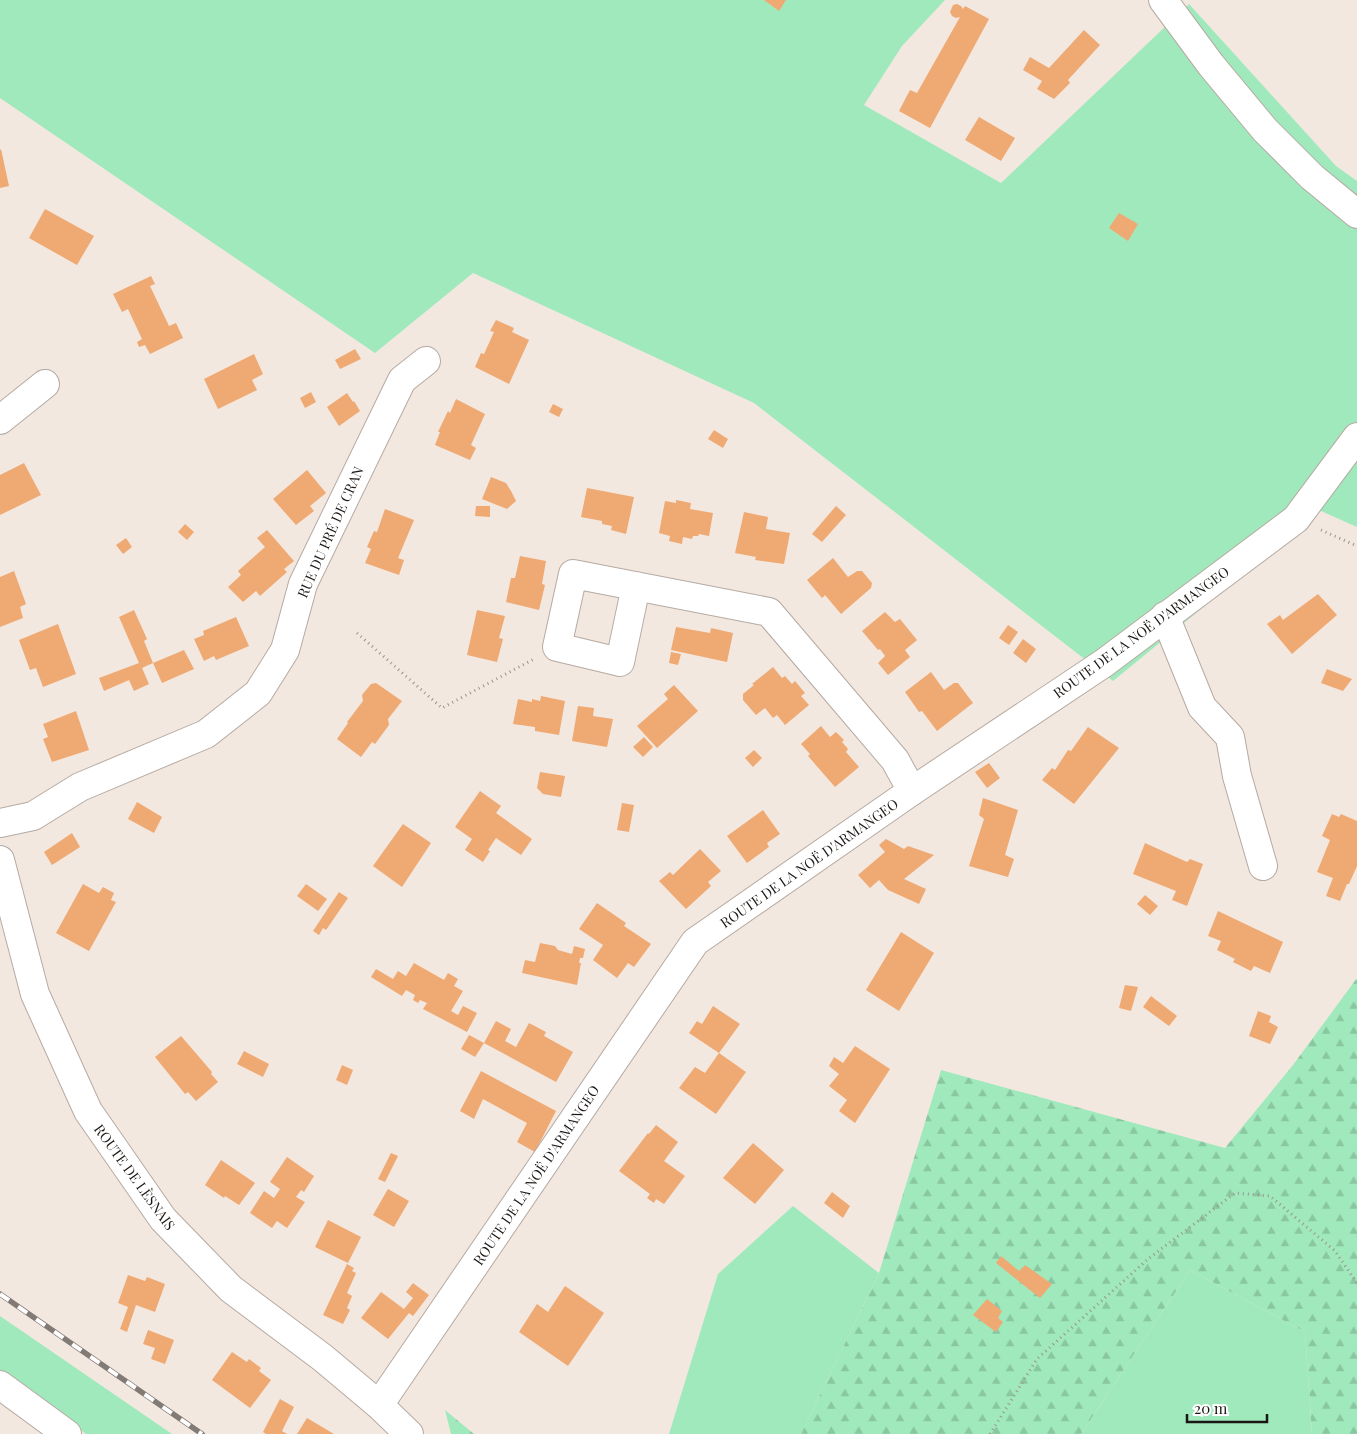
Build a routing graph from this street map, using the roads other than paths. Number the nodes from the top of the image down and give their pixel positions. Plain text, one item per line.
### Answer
1 (1163, 0) edge
2 (1357, 214) edge
3 (426, 361) dead end
4 (45, 384) dead end
5 (0, 420) edge
6 (1357, 437) edge
7 (636, 586) junction
8 (1165, 616) junction
9 (912, 791) junction
10 (0, 823) edge
11 (0, 860) edge
12 (1263, 866) dead end
13 (0, 1385) edge
14 (379, 1405) junction
15 (67, 1434) edge
16 (409, 1434) edge

1 - 2 street
3 - 10 street, RUE DU PRÉ DE CRAN
4 - 5 street
6 - 8 street, ROUTE DE LA NOË D'ARMANGEO
7 - 7 street
7 - 9 street
8 - 9 street, ROUTE DE LA NOË D'ARMANGEO
8 - 12 street
9 - 14 street, ROUTE DE LA NOË D'ARMANGEO
11 - 14 street, ROUTE DE LÈSNAIS
13 - 15 street
14 - 16 street, ROUTE DE LÈSNAIS

